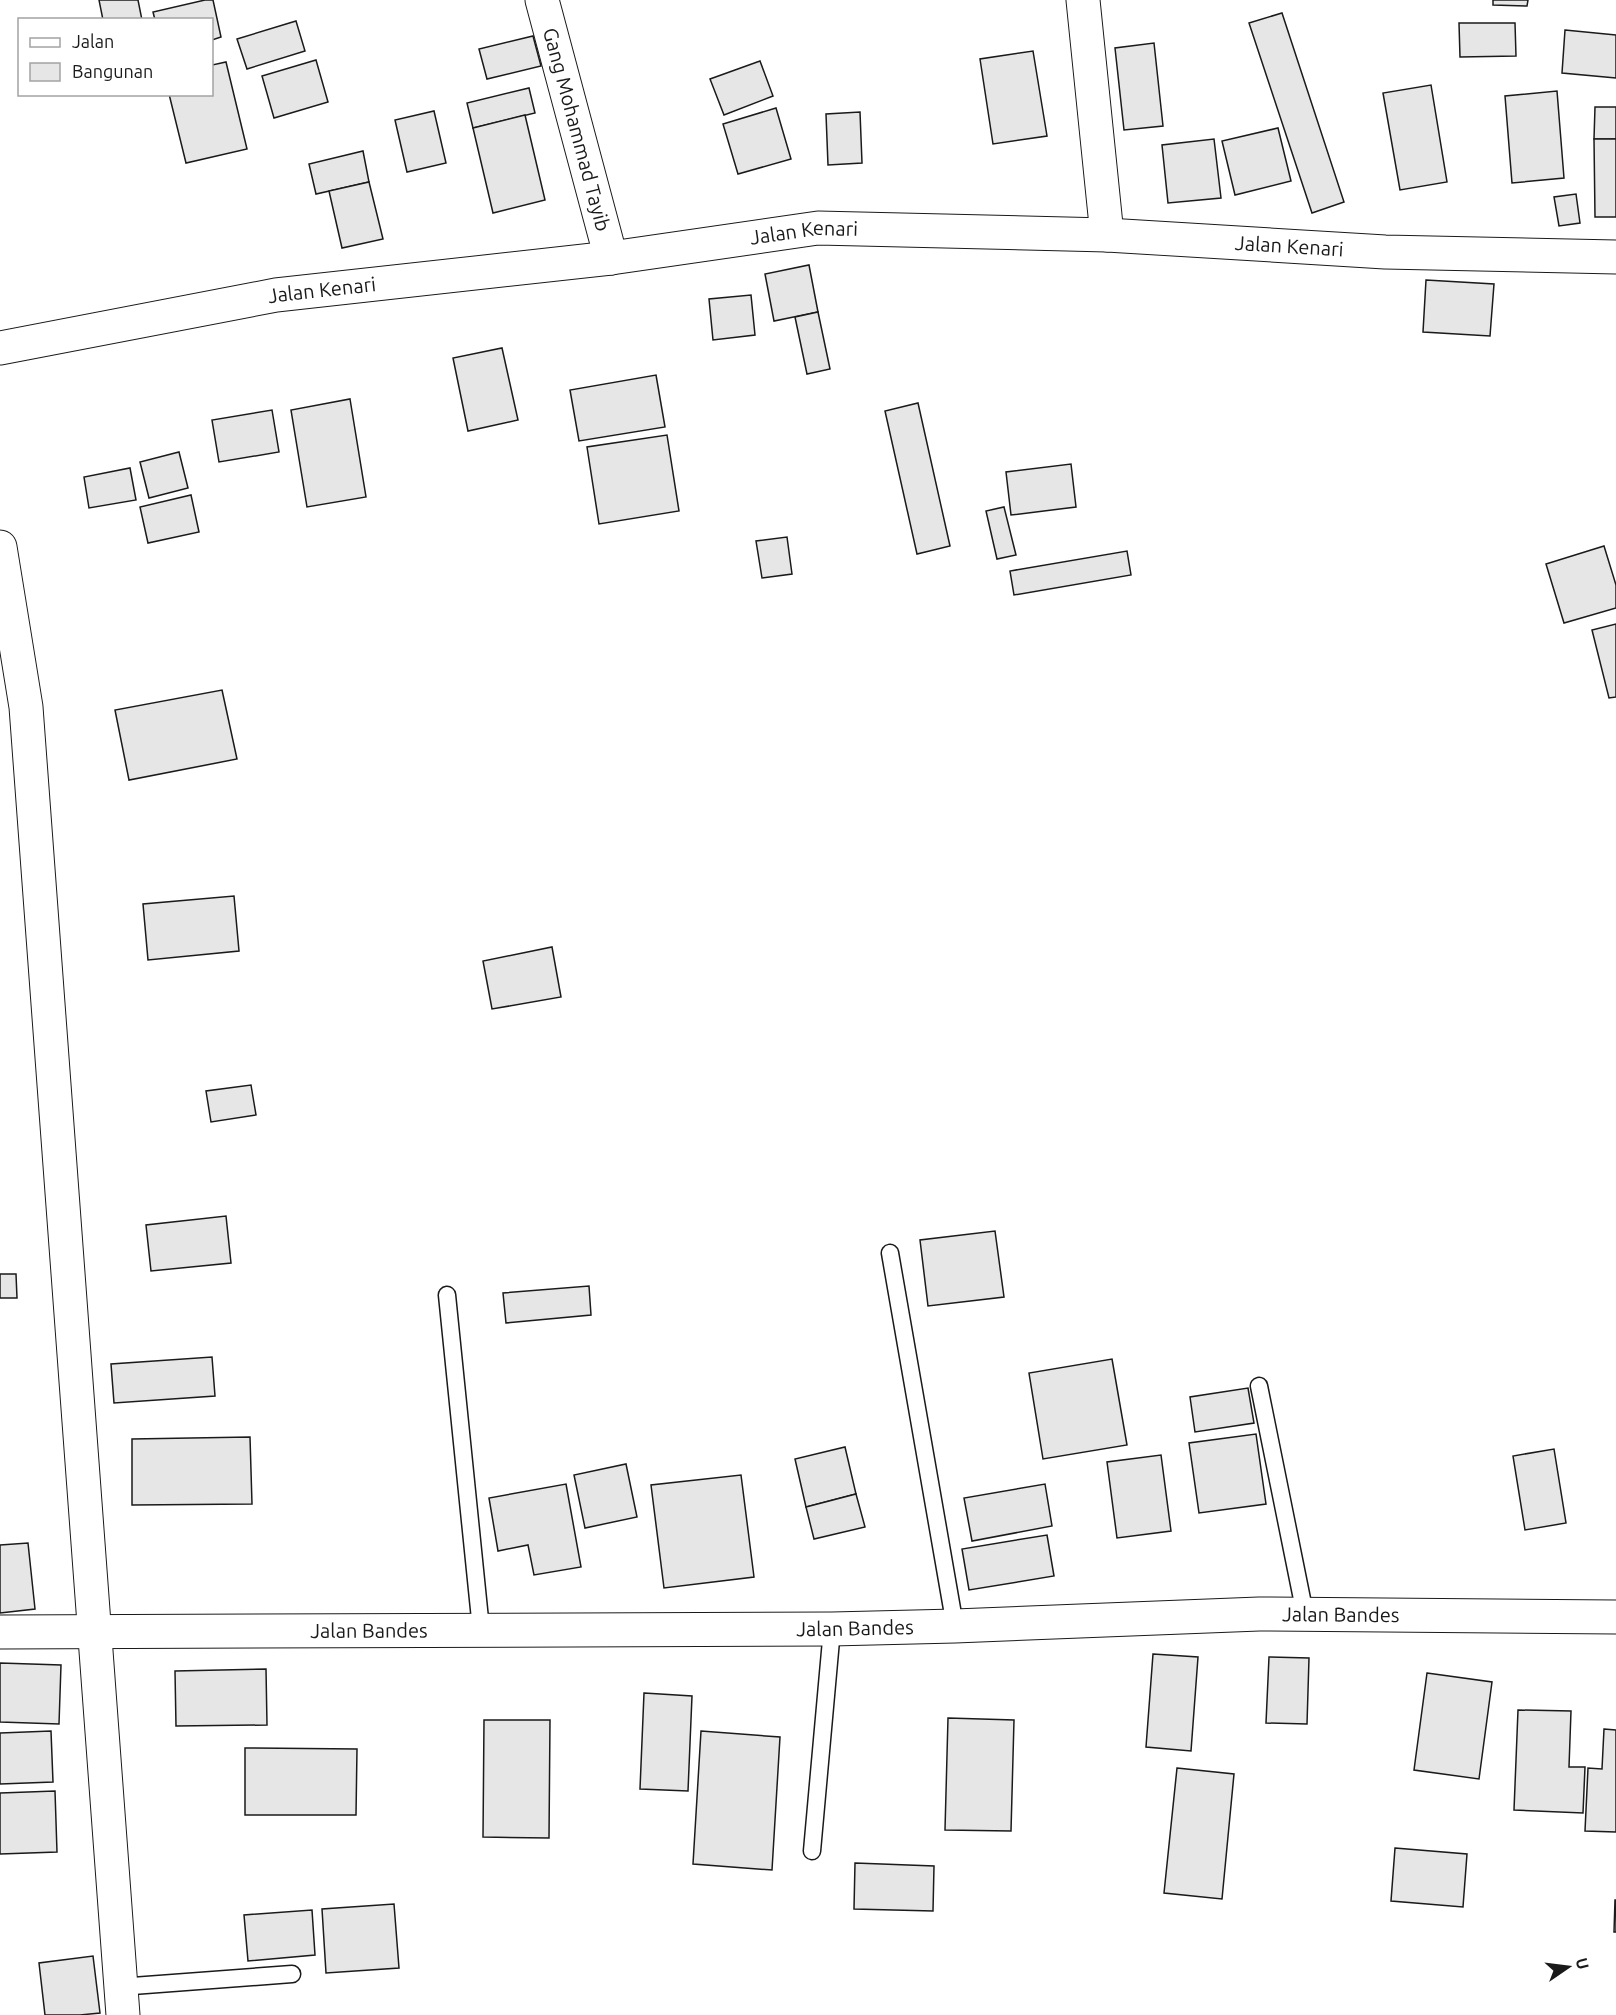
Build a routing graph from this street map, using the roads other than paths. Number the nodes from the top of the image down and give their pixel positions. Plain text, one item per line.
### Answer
1 (542, 0) edge
2 (1083, 0) edge
3 (1107, 235) junction
4 (1616, 257) edge
5 (611, 258) junction
6 (0, 348) edge
7 (0, 547) edge
8 (890, 1253) dead end
9 (447, 1295) dead end
10 (1259, 1386) dead end
11 (1305, 1614) junction
12 (1616, 1617) edge
13 (955, 1626) junction
14 (481, 1629) junction
15 (832, 1629) junction
16 (94, 1630) junction
17 (0, 1632) edge
18 (812, 1851) dead end
19 (292, 1974) dead end
20 (121, 2001) edge

1 - 5 street, Gang Mohammad Tayib
2 - 3 street
3 - 4 street, Jalan Kenari
3 - 5 street, Jalan Kenari
5 - 6 street, Jalan Kenari
7 - 16 street
8 - 13 lane
9 - 14 lane
10 - 11 lane
11 - 12 street, Jalan Bandes
11 - 13 street, Jalan Bandes
13 - 15 street, Jalan Bandes
14 - 15 street, Jalan Bandes
14 - 16 street, Jalan Bandes
15 - 18 lane
16 - 17 street, Jalan Bandes
16 - 20 street
19 - 20 lane

